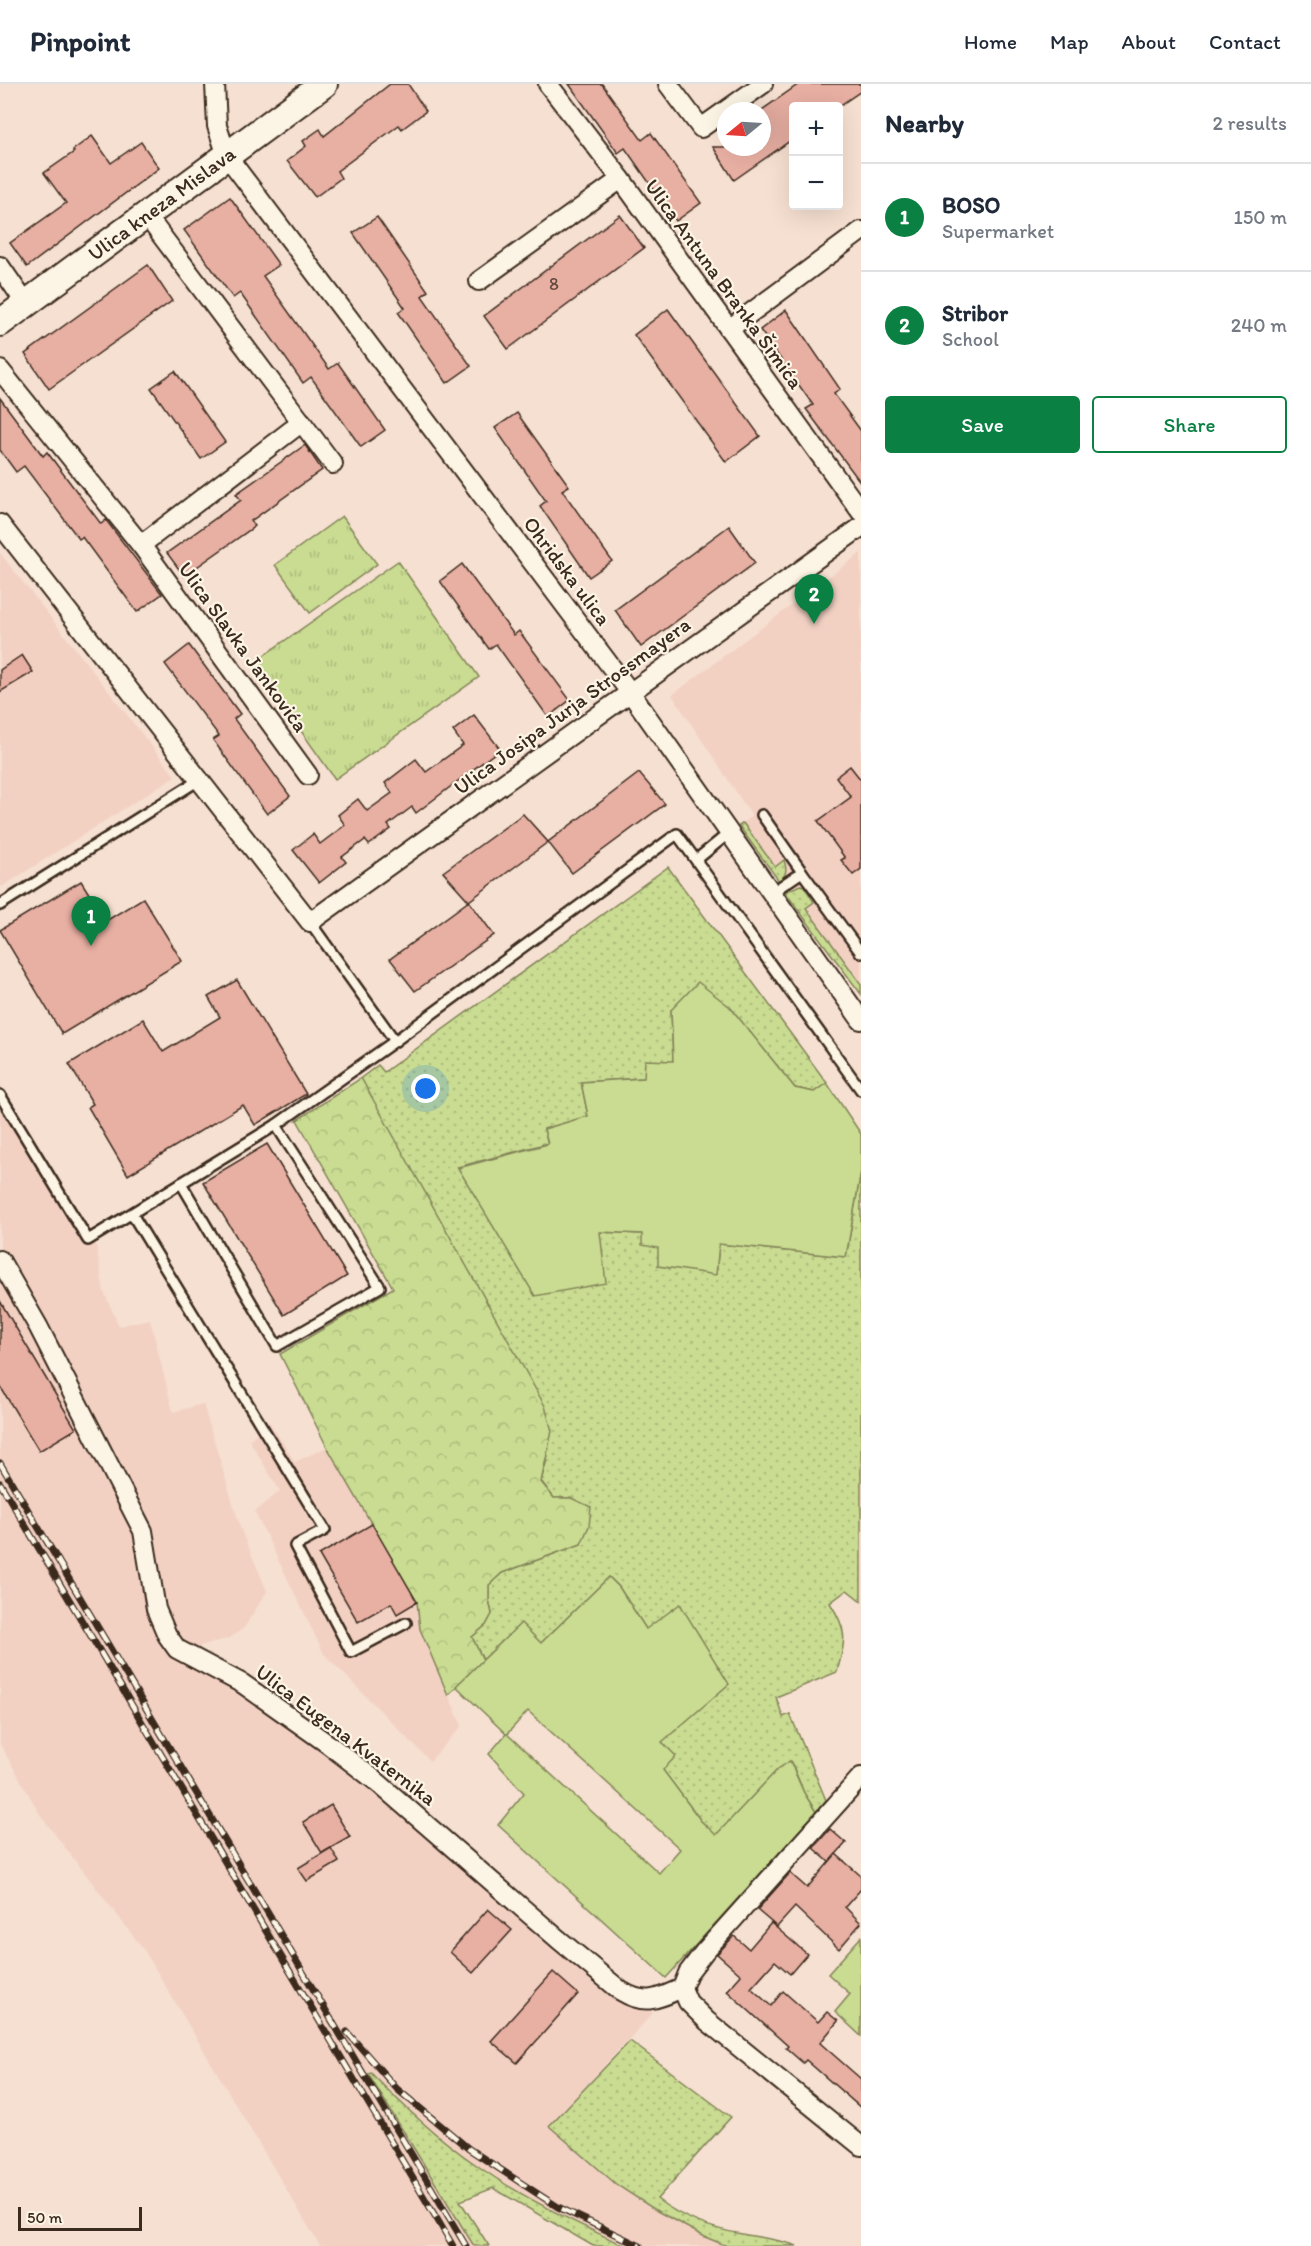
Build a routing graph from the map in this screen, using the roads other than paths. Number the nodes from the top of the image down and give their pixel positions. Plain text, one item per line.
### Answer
1 (215, 84) edge
2 (324, 84) edge
3 (548, 84) edge
4 (668, 84) edge
5 (763, 84) edge
6 (227, 156) junction
7 (621, 179) junction
8 (146, 215) junction
9 (861, 231) edge
10 (0, 266) edge
11 (479, 281) dead end
12 (26, 304) junction
13 (0, 323) edge
14 (729, 329) junction
15 (0, 370) edge
16 (302, 422) junction
17 (333, 464) dead end
18 (861, 512) edge
19 (0, 524) edge
20 (861, 527) edge
21 (141, 545) junction
22 (630, 692) junction
23 (308, 775) dead end
24 (199, 780) junction
25 (762, 815) dead end
26 (729, 833) junction
27 (696, 860) junction
28 (802, 872) junction
29 (771, 893) junction
30 (0, 906) edge
31 (310, 922) junction
32 (861, 953) edge
33 (861, 1020) edge
34 (395, 1041) junction
35 (861, 1090) edge
36 (0, 1095) edge
37 (276, 1125) junction
38 (182, 1183) junction
39 (132, 1214) junction
40 (0, 1260) edge
41 (406, 1623) dead end
42 (861, 1777) edge
43 (681, 1988) junction
44 (861, 2146) edge

1 - 6 street, Ohridska ulica
2 - 6 main road, Ulica kneza Mislava
3 - 7 street, Ulica Antuna Branka Šimića
4 - 5 street
6 - 8 main road, Ulica kneza Mislava
6 - 22 street, Ohridska ulica
7 - 11 street
7 - 14 street, Ulica Antuna Branka Šimića
8 - 12 main road, Ulica kneza Mislava
8 - 16 street
9 - 14 street
10 - 12 street
12 - 13 main road, Ulica kneza Mislava
14 - 18 street, Ulica Antuna Branka Šimića
15 - 21 street, Ulica Slavka Jankovića
16 - 17 street
16 - 21 street
19 - 24 street
20 - 22 street, Ulica Josipa Jurja Strossmayera
21 - 23 street, Ulica Slavka Jankovića
22 - 26 street, Ohridska ulica
22 - 31 street, Ulica Josipa Jurja Strossmayera
24 - 30 lane
24 - 31 street
25 - 28 lane
26 - 27 lane
26 - 29 street, Ohridska ulica
27 - 34 lane
27 - 35 lane
28 - 29 lane
28 - 32 lane
29 - 33 street, Ohridska ulica
31 - 34 lane
34 - 37 lane
36 - 39 lane
37 - 38 lane
37 - 38 lane
38 - 39 lane
39 - 41 lane
40 - 43 street, Ulica Eugena Kvaternika
42 - 43 street
43 - 44 street

